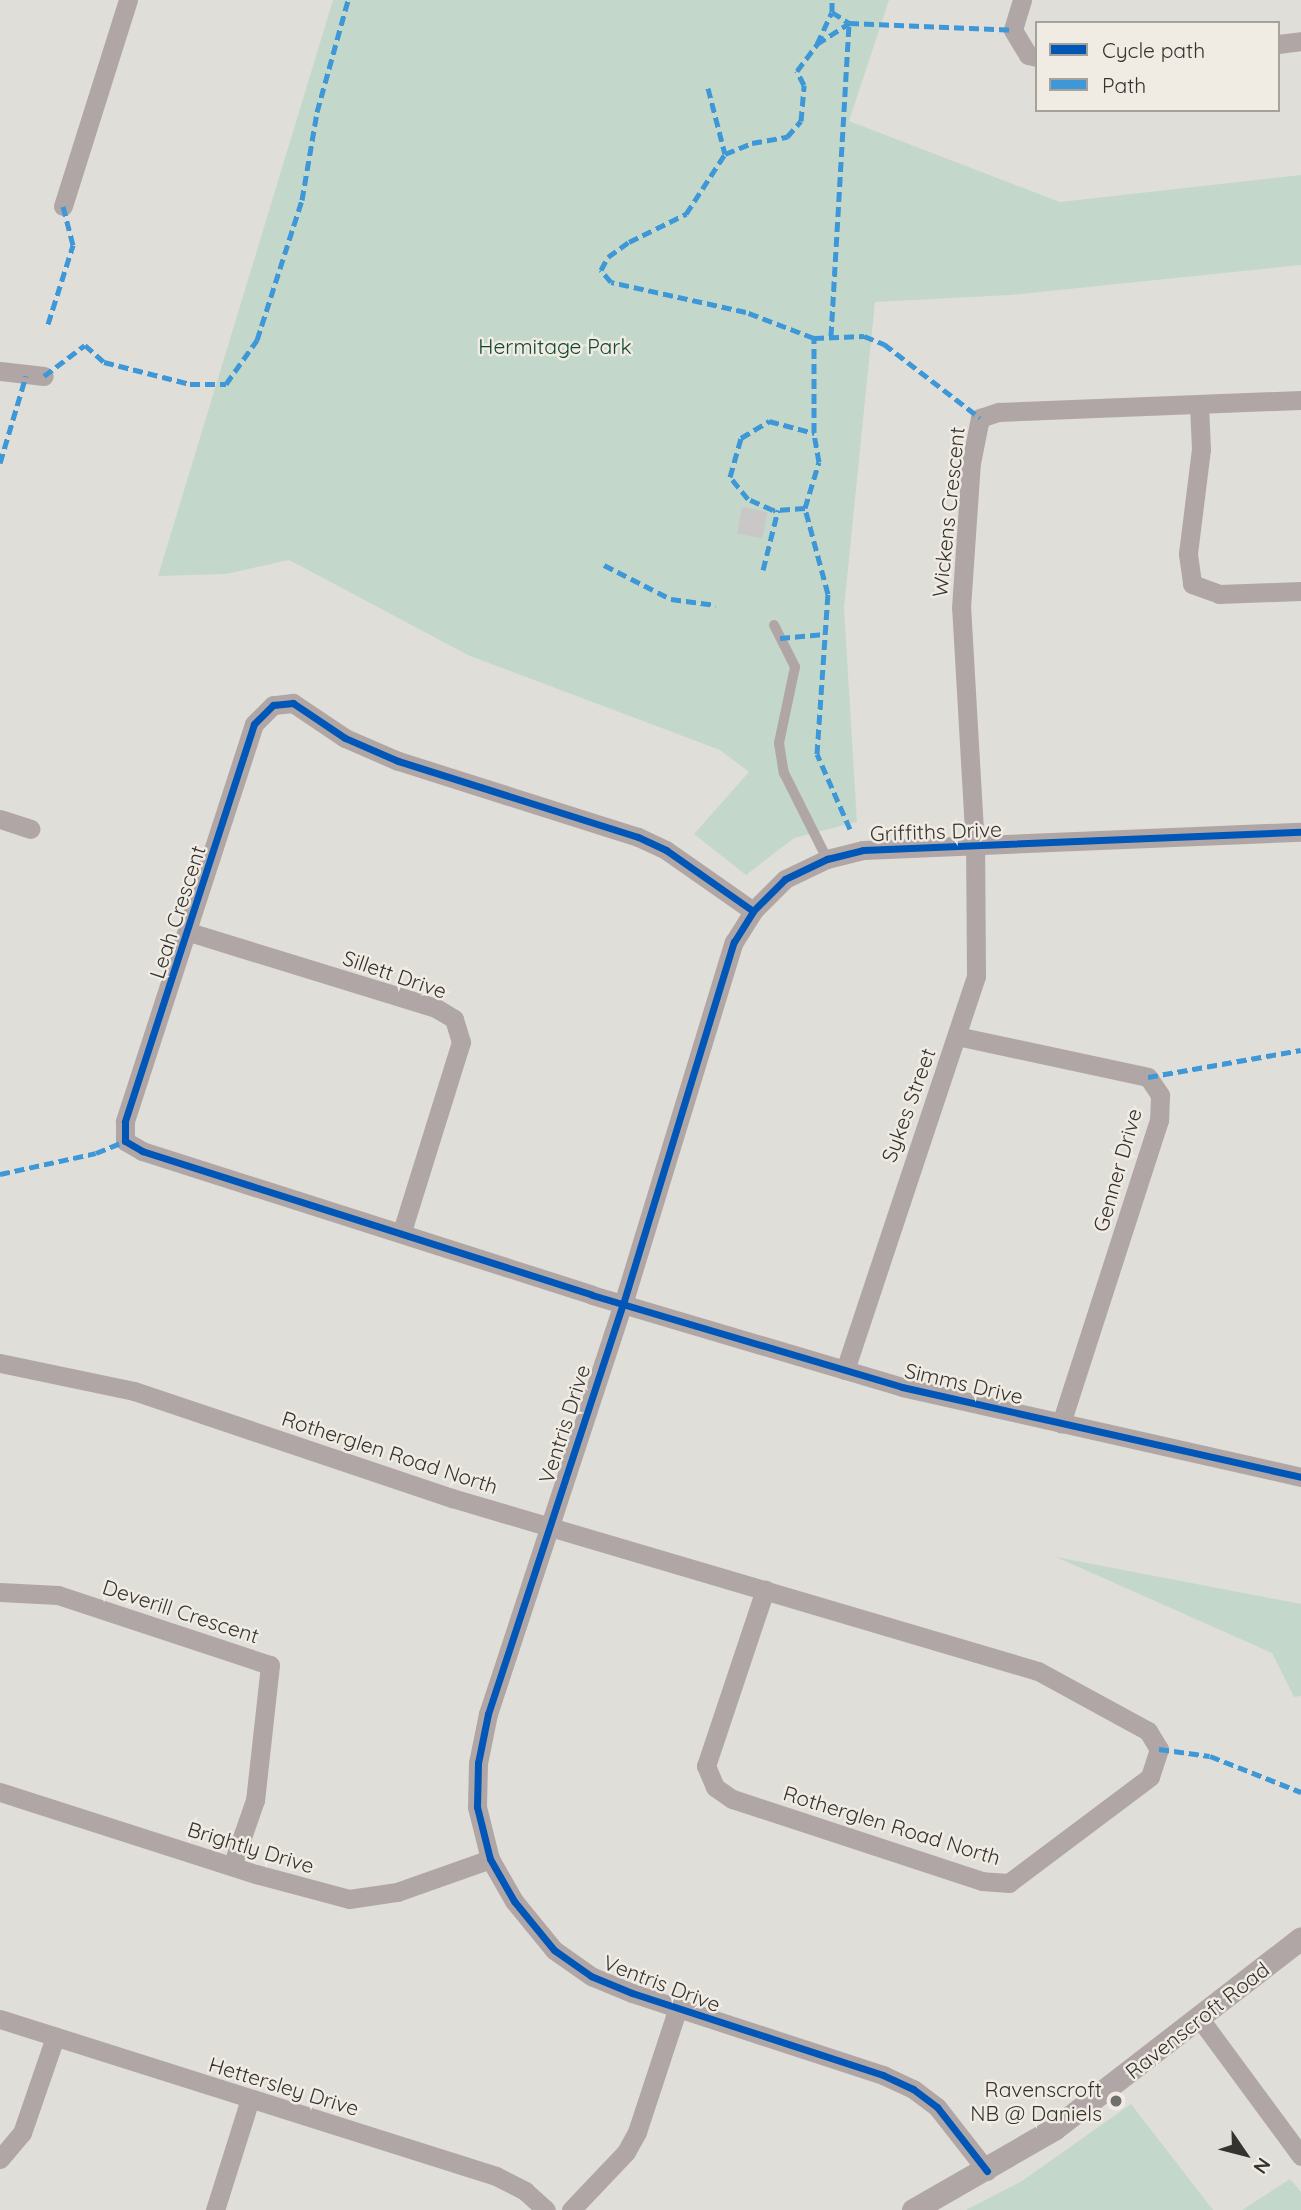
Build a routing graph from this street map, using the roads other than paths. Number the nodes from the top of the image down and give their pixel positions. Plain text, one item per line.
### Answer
1 (128, 0) edge
2 (1022, 0) edge
3 (1301, 41) edge
4 (1280, 44) edge
5 (1035, 57) edge
6 (63, 206) dead end
7 (0, 372) edge
8 (44, 376) dead end
9 (1301, 400) edge
10 (1199, 404) junction
11 (1301, 591) edge
12 (774, 625) dead end
13 (0, 819) edge
14 (30, 829) dead end
15 (1301, 832) edge
16 (975, 848) junction
17 (827, 859) junction
18 (753, 911) junction
19 (189, 932) junction
20 (957, 1036) junction
21 (402, 1231) junction
22 (623, 1304) junction
23 (0, 1363) edge
24 (845, 1370) junction
25 (1061, 1424) junction
26 (1301, 1478) edge
27 (549, 1526) junction
28 (765, 1590) junction
29 (0, 1592) edge
30 (0, 1792) edge
31 (490, 1859) junction
32 (232, 1866) junction
33 (1301, 1938) edge
34 (677, 2010) junction
35 (0, 2019) edge
36 (1200, 2019) junction
37 (55, 2037) junction
38 (250, 2099) junction
39 (1301, 2156) edge
40 (0, 2159) edge
41 (987, 2171) junction
42 (215, 2210) edge
43 (546, 2210) edge
44 (571, 2210) edge
45 (913, 2210) edge

1 - 6 street
2 - 5 street
3 - 4 street
7 - 8 street
9 - 10 street, Wickens Crescent
10 - 11 street
10 - 16 street, Wickens Crescent
12 - 17 lane
13 - 14 street
15 - 16 street, Griffiths Drive
16 - 17 street, Griffiths Drive
16 - 20 street, Sykes Street
17 - 18 street, Griffiths Drive
18 - 19 street, Leah Crescent
18 - 22 street, Griffiths Drive
19 - 21 street, Sillett Drive
19 - 21 street, Leah Crescent
20 - 24 street, Sykes Street
20 - 25 street, Genner Drive
21 - 22 street, Leah Crescent
22 - 24 street, Simms Drive
22 - 27 street, Ventris Drive
23 - 27 street, Rotherglen Road North
24 - 25 street, Simms Drive
25 - 26 street, Simms Drive
27 - 28 street, Rotherglen Road North
27 - 31 street, Ventris Drive
28 - 28 street, Rotherglen Road North
29 - 32 street, Deverill Crescent
30 - 32 street, Brightly Drive
31 - 32 street, Brightly Drive
31 - 34 street, Ventris Drive
33 - 36 street, Ravenscroft Road
34 - 41 street, Ventris Drive
34 - 44 street
35 - 37 street, Hettersley Drive
36 - 39 street
36 - 41 street, Ravenscroft Road
37 - 38 street, Hettersley Drive
37 - 40 street
38 - 42 street
38 - 43 street, Hettersley Drive
41 - 45 street, Ravenscroft Road

